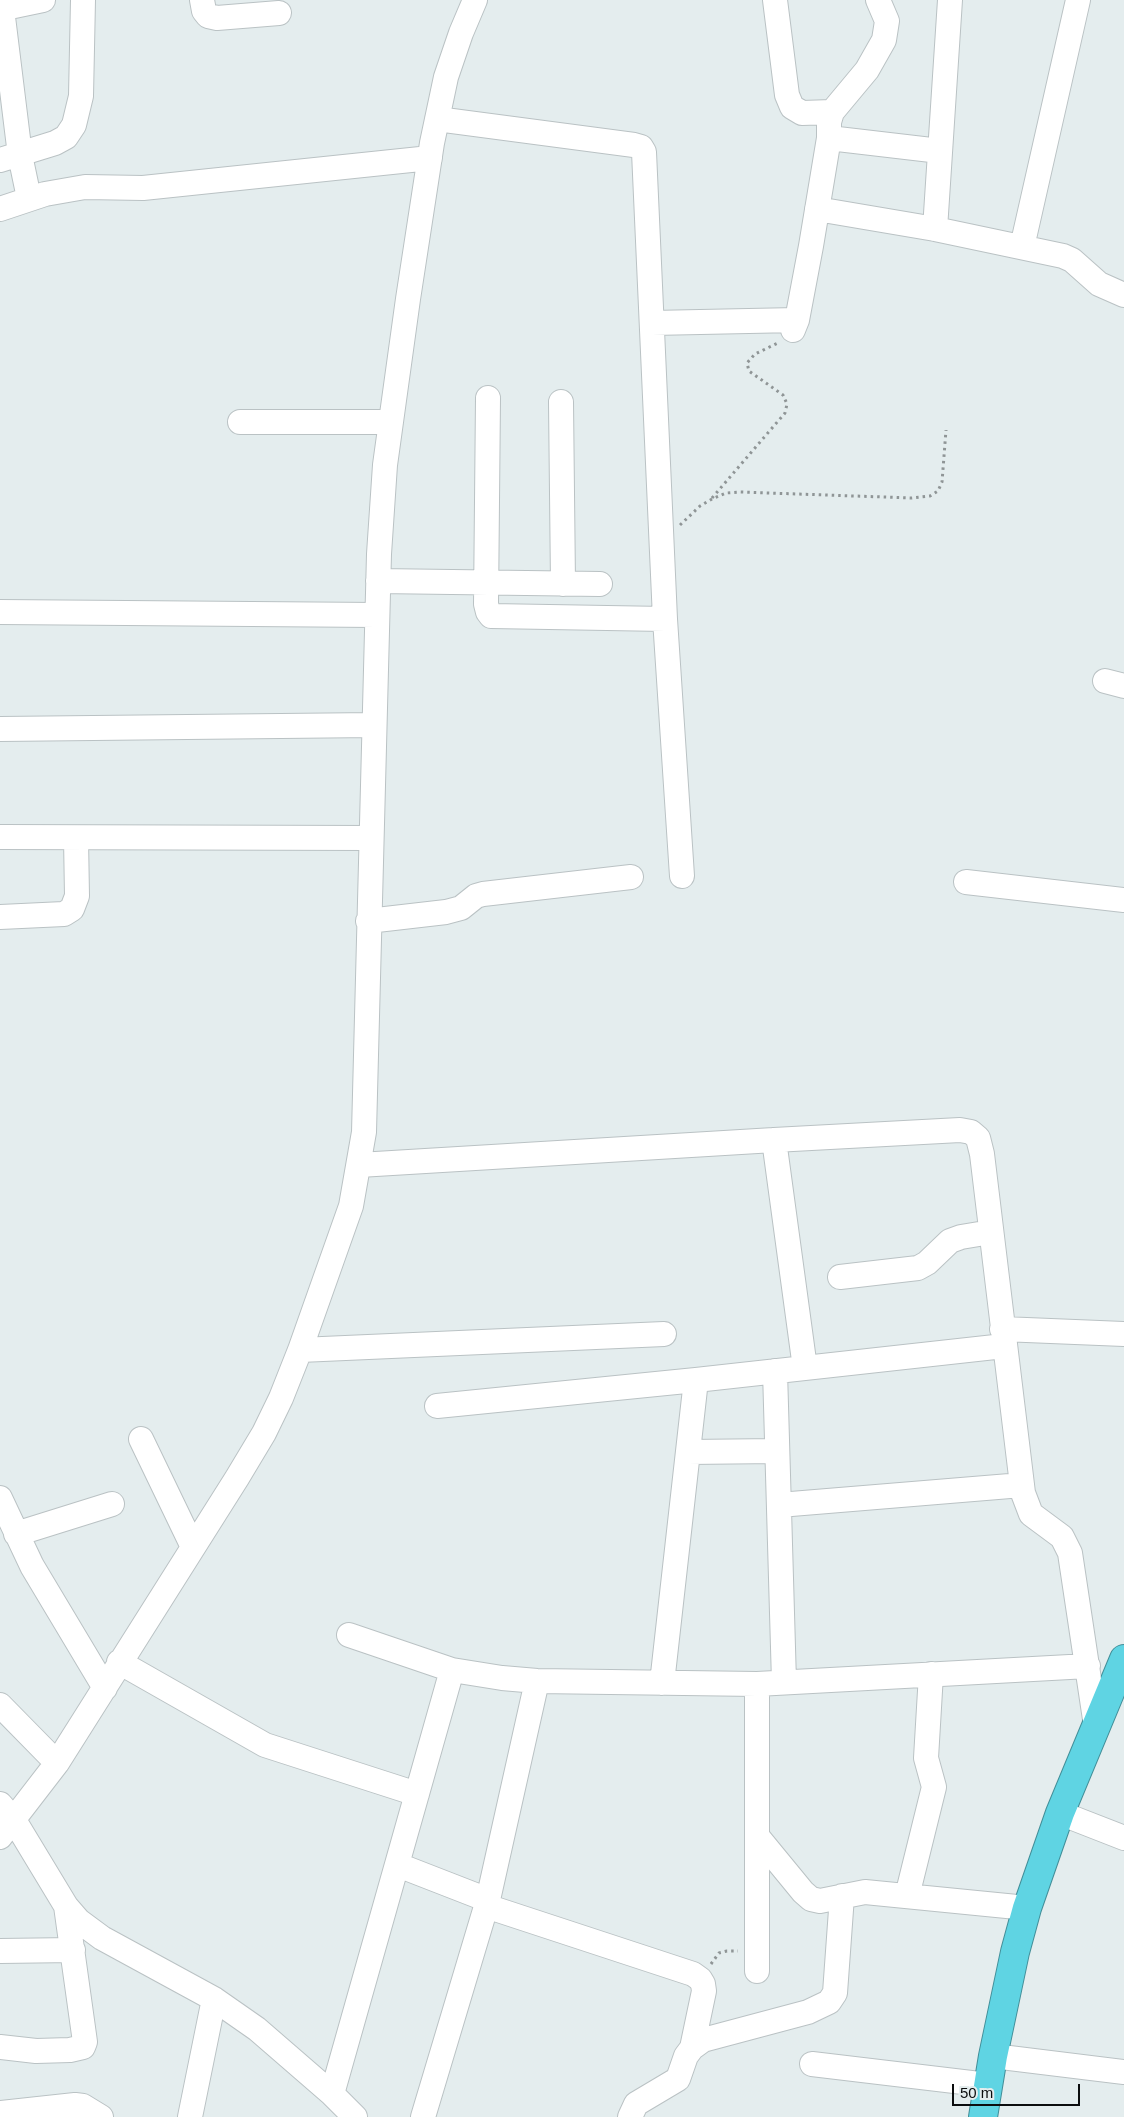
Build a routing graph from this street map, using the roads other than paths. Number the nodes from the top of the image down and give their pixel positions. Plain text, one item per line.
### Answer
1 (43, 0) edge
2 (83, 0) edge
3 (202, 0) edge
4 (475, 0) edge
5 (775, 0) edge
6 (878, 0) edge
7 (950, 0) edge
8 (1078, 0) edge
9 (10, 6) edge
10 (279, 13) dead end
11 (832, 112) junction
12 (438, 119) junction
13 (828, 138) junction
14 (940, 151) junction
15 (10, 157) edge
16 (430, 158) junction
17 (29, 198) junction
18 (0, 209) edge
19 (817, 209) junction
20 (935, 229) junction
21 (1022, 247) junction
22 (1124, 293) edge
23 (652, 322) junction
24 (488, 398) dead end
25 (561, 402) dead end
26 (240, 422) dead end
27 (391, 422) junction
28 (378, 581) junction
29 (486, 583) junction
30 (563, 584) junction
31 (600, 584) dead end
32 (0, 612) edge
33 (377, 615) junction
34 (665, 619) junction
35 (374, 725) junction
36 (0, 729) edge
37 (0, 837) edge
38 (76, 838) junction
39 (370, 838) junction
40 (682, 876) dead end
41 (631, 877) dead end
42 (966, 882) dead end
43 (1124, 900) edge
44 (0, 917) edge
45 (368, 921) junction
46 (774, 1140) junction
47 (359, 1165) junction
48 (991, 1232) junction
49 (840, 1277) dead end
50 (664, 1334) dead end
51 (1124, 1334) edge
52 (1003, 1337) junction
53 (300, 1350) junction
54 (805, 1368) junction
55 (775, 1371) junction
56 (696, 1380) junction
57 (437, 1406) dead end
58 (141, 1439) dead end
59 (777, 1451) junction
60 (688, 1452) junction
61 (1022, 1485) junction
62 (0, 1498) edge
63 (112, 1504) dead end
64 (779, 1505) junction
65 (16, 1534) junction
66 (193, 1547) junction
67 (349, 1635) dead end
68 (1124, 1659) edge
69 (119, 1662) junction
70 (1088, 1666) junction
71 (452, 1670) junction
72 (931, 1674) junction
73 (537, 1681) junction
74 (784, 1682) junction
75 (662, 1683) junction
76 (756, 1684) junction
77 (1119, 1685) edge
78 (105, 1688) junction
79 (0, 1705) edge
80 (1096, 1726) junction
81 (57, 1763) junction
82 (418, 1794) junction
83 (1060, 1813) junction
84 (5, 1820) edge
85 (757, 1836) junction
86 (1124, 1838) edge
87 (398, 1865) junction
88 (842, 1896) junction
89 (908, 1896) junction
90 (487, 1903) junction
91 (66, 1906) junction
92 (1027, 1908) junction
93 (73, 1950) junction
94 (0, 1951) edge
95 (758, 1965) road end
96 (214, 1999) junction
97 (0, 2048) edge
98 (692, 2048) junction
99 (993, 2056) junction
100 (812, 2064) dead end
101 (1124, 2072) edge
102 (988, 2085) junction
103 (332, 2094) junction
104 (0, 2113) edge
105 (101, 2117) edge
106 (190, 2117) edge
107 (355, 2117) edge
108 (423, 2117) edge
109 (630, 2117) edge
110 (983, 2117) edge

1 - 9 street
2 - 15 street
3 - 10 street
4 - 12 street
5 - 11 street
6 - 11 street
7 - 14 street
8 - 21 street
9 - 15 street
11 - 13 street
12 - 16 street
12 - 23 street
13 - 14 street
13 - 19 street
14 - 20 street
15 - 17 street
16 - 17 street
16 - 27 street
17 - 18 street
19 - 20 street
19 - 23 street
20 - 21 street
21 - 22 street
23 - 34 street
24 - 29 street
25 - 30 street
26 - 27 street
27 - 28 street
28 - 29 street
28 - 33 street
29 - 30 street
29 - 34 street
30 - 31 street
32 - 33 street
33 - 35 street
34 - 40 street
35 - 36 street
35 - 39 street
37 - 38 street
38 - 39 street
38 - 44 street
39 - 45 street
41 - 45 street
42 - 43 street
45 - 47 street
46 - 47 street
46 - 48 street
46 - 54 street
47 - 53 street
48 - 49 street
48 - 52 street
50 - 53 street
51 - 52 street
52 - 54 street
52 - 61 street
53 - 66 street
54 - 55 street
55 - 56 street
55 - 59 street
56 - 57 street
56 - 60 street
58 - 66 street
59 - 60 street
59 - 64 street
60 - 75 street
61 - 64 street
61 - 70 street
62 - 65 street
63 - 65 street
64 - 74 street
65 - 78 street
66 - 69 street
67 - 71 street
68 - 77 highway
69 - 78 street
69 - 82 street
70 - 72 street
70 - 80 street
71 - 73 street
71 - 82 street
72 - 74 street
72 - 89 street
73 - 75 street
73 - 90 street
74 - 76 street
75 - 76 street
76 - 85 street
77 - 80 highway
78 - 81 street
79 - 81 street
80 - 83 highway
81 - 84 street
82 - 87 street
83 - 86 street
83 - 92 highway
84 - 91 street
85 - 88 street
85 - 95 street
87 - 90 street
87 - 103 street
88 - 89 street
88 - 98 street
89 - 92 street
90 - 98 street
90 - 108 street
91 - 93 street
91 - 96 street
92 - 99 highway
93 - 94 street
93 - 97 street
96 - 103 street
96 - 106 street
98 - 109 street
99 - 101 street
99 - 102 highway
100 - 102 street
102 - 110 highway
103 - 107 street
104 - 105 street

